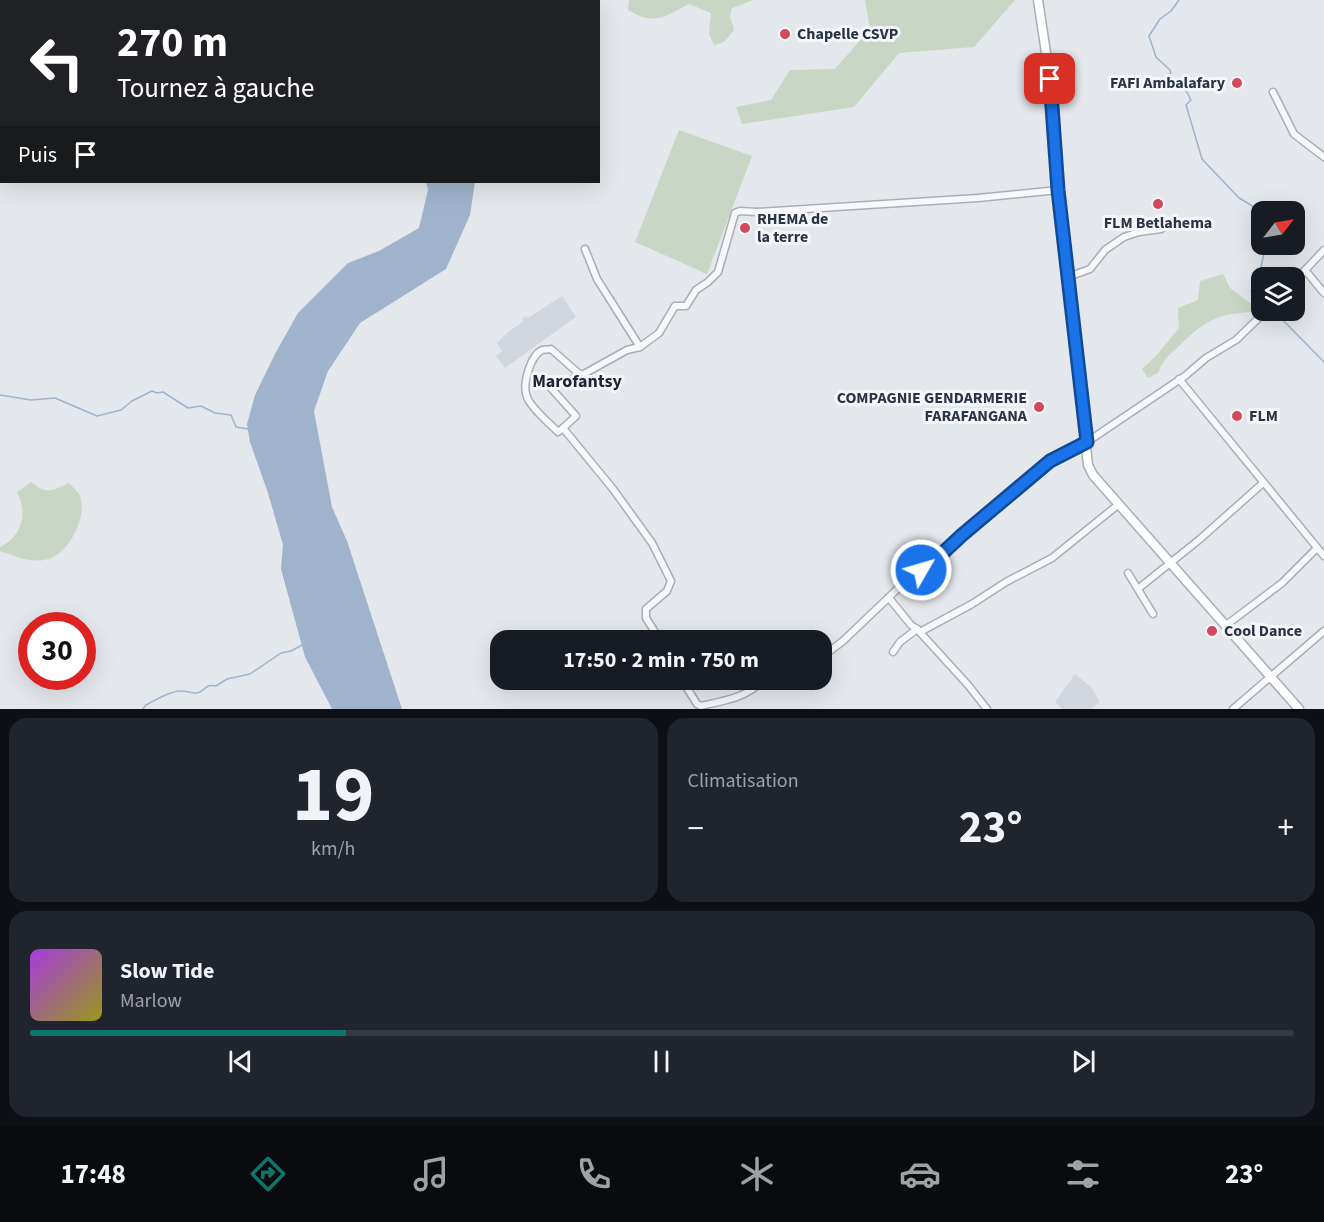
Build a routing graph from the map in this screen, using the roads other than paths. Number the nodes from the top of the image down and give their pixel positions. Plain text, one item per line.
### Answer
1 (1038, 0) edge
2 (1273, 92) dead end
3 (1324, 157) edge
4 (1058, 190) junction
5 (1161, 230) dead end
6 (585, 249) dead end
7 (1324, 250) edge
8 (1305, 270) joint
9 (1068, 277) junction
10 (1324, 293) edge
11 (1256, 321) edge
12 (640, 347) junction
13 (582, 375) junction
14 (1179, 380) junction
15 (563, 428) junction
16 (1087, 442) junction
17 (1263, 483) junction
18 (1119, 504) junction
19 (1317, 548) junction
20 (1324, 556) edge
21 (1171, 562) junction
22 (1128, 573) dead end
23 (1138, 588) junction
24 (889, 598) junction
25 (1153, 614) dead end
26 (1225, 626) junction
27 (654, 630) edge
28 (919, 631) junction
29 (1324, 631) edge
30 (832, 649) edge
31 (892, 652) dead end
32 (1271, 677) junction
33 (688, 690) edge
34 (750, 690) edge
35 (987, 709) edge
36 (1233, 709) edge
37 (1299, 709) edge

1 - 4 main road
2 - 3 street
4 - 9 main road
4 - 12 street
5 - 9 street
6 - 12 street
7 - 8 street
8 - 10 street
9 - 16 main road
11 - 14 street
12 - 13 street
13 - 15 street
13 - 15 street
14 - 16 street
14 - 17 street
15 - 27 street
16 - 18 main road
16 - 24 street
17 - 19 street
17 - 21 street
18 - 21 main road
18 - 28 street
19 - 20 street
19 - 26 street
21 - 23 street
21 - 26 main road
22 - 23 street
23 - 25 street
24 - 28 street
24 - 30 street
26 - 32 main road
28 - 31 street
28 - 35 street
29 - 32 street
32 - 36 street
32 - 37 main road
33 - 34 street

